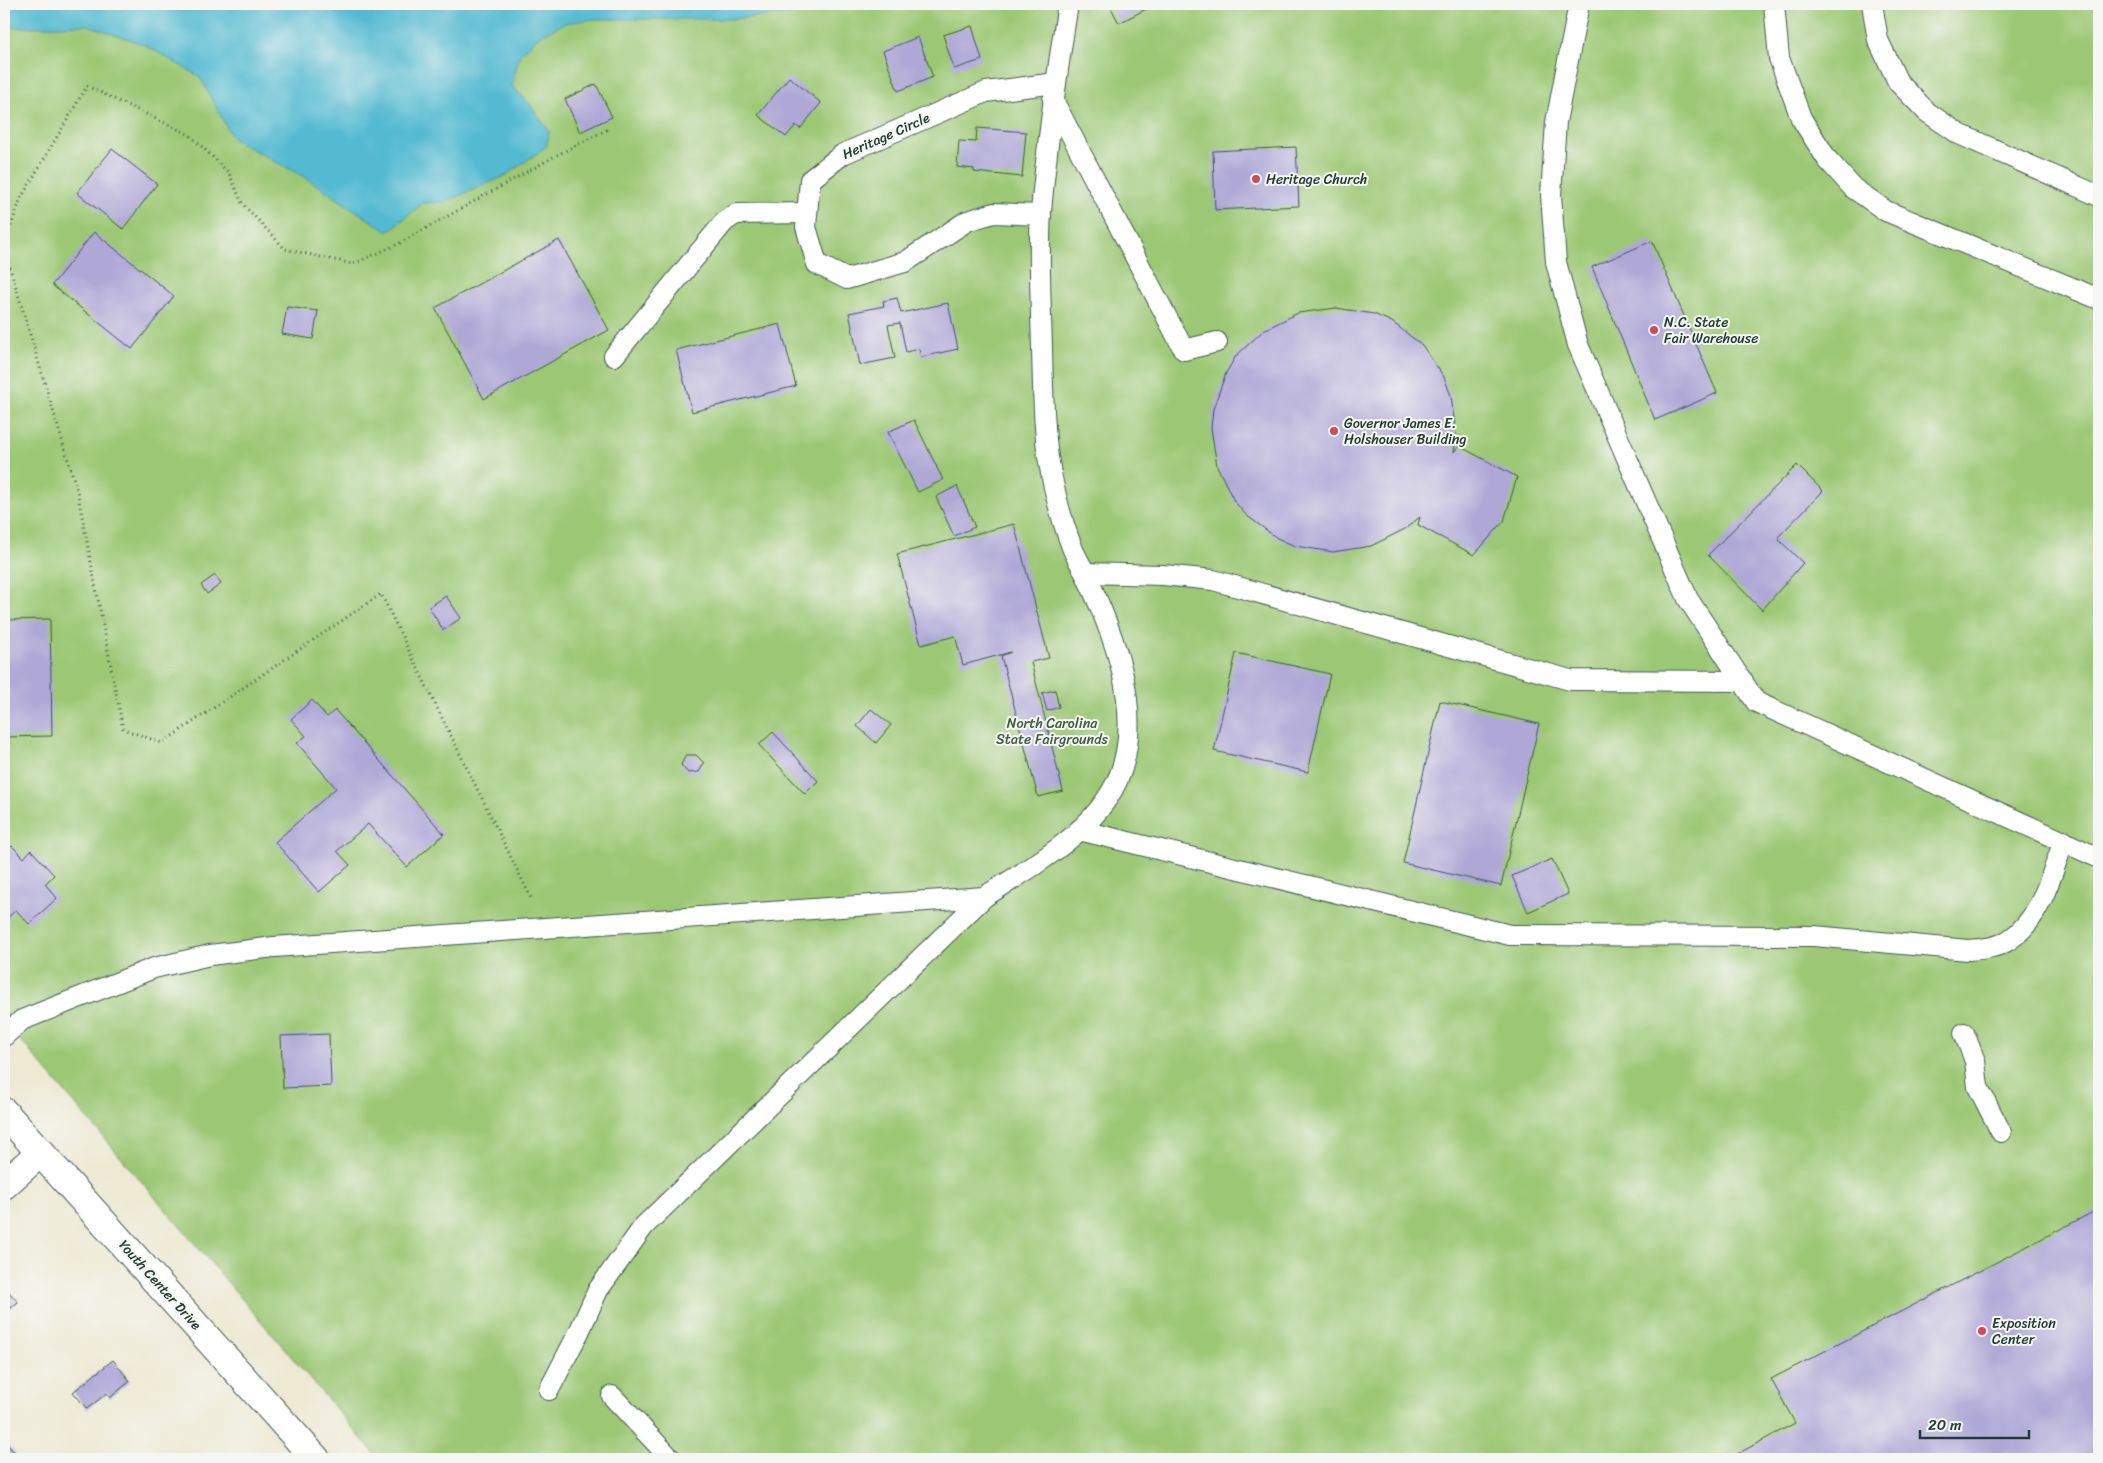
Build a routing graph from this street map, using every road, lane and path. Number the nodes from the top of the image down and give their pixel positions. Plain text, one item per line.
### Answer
1 (1068, 4) edge
2 (1579, 4) edge
3 (1774, 4) edge
4 (1872, 4) edge
5 (1054, 92) junction
6 (610, 128) dead end
7 (2099, 196) edge
8 (807, 213) junction
9 (1041, 215) junction
10 (4, 246) edge
11 (2099, 299) edge
12 (1217, 342) dead end
13 (614, 356) dead end
14 (1085, 573) junction
15 (1743, 681) junction
16 (1079, 830) junction
17 (2064, 841) junction
18 (2099, 858) edge
19 (984, 897) junction
20 (545, 927) junction
21 (1964, 1033) dead end
22 (4, 1036) edge
23 (4, 1112) edge
24 (2001, 1132) dead end
25 (41, 1152) junction
26 (4, 1185) edge
27 (549, 1390) dead end
28 (612, 1396) dead end
29 (316, 1459) edge
30 (672, 1459) edge

1 - 5 lane
2 - 15 lane
3 - 11 lane
4 - 7 lane
5 - 8 lane, Heritage Circle
5 - 9 lane
5 - 12 lane
6 - 10 path
8 - 9 lane, Heritage Circle
8 - 13 lane
9 - 14 lane
10 - 20 path
14 - 15 lane
14 - 16 lane
15 - 17 lane
16 - 17 lane
16 - 19 lane
17 - 18 lane
19 - 20 lane
19 - 27 lane
20 - 22 lane
21 - 24 lane
23 - 25 street, Youth Center Drive
25 - 26 street
25 - 29 street, Youth Center Drive
28 - 30 lane

